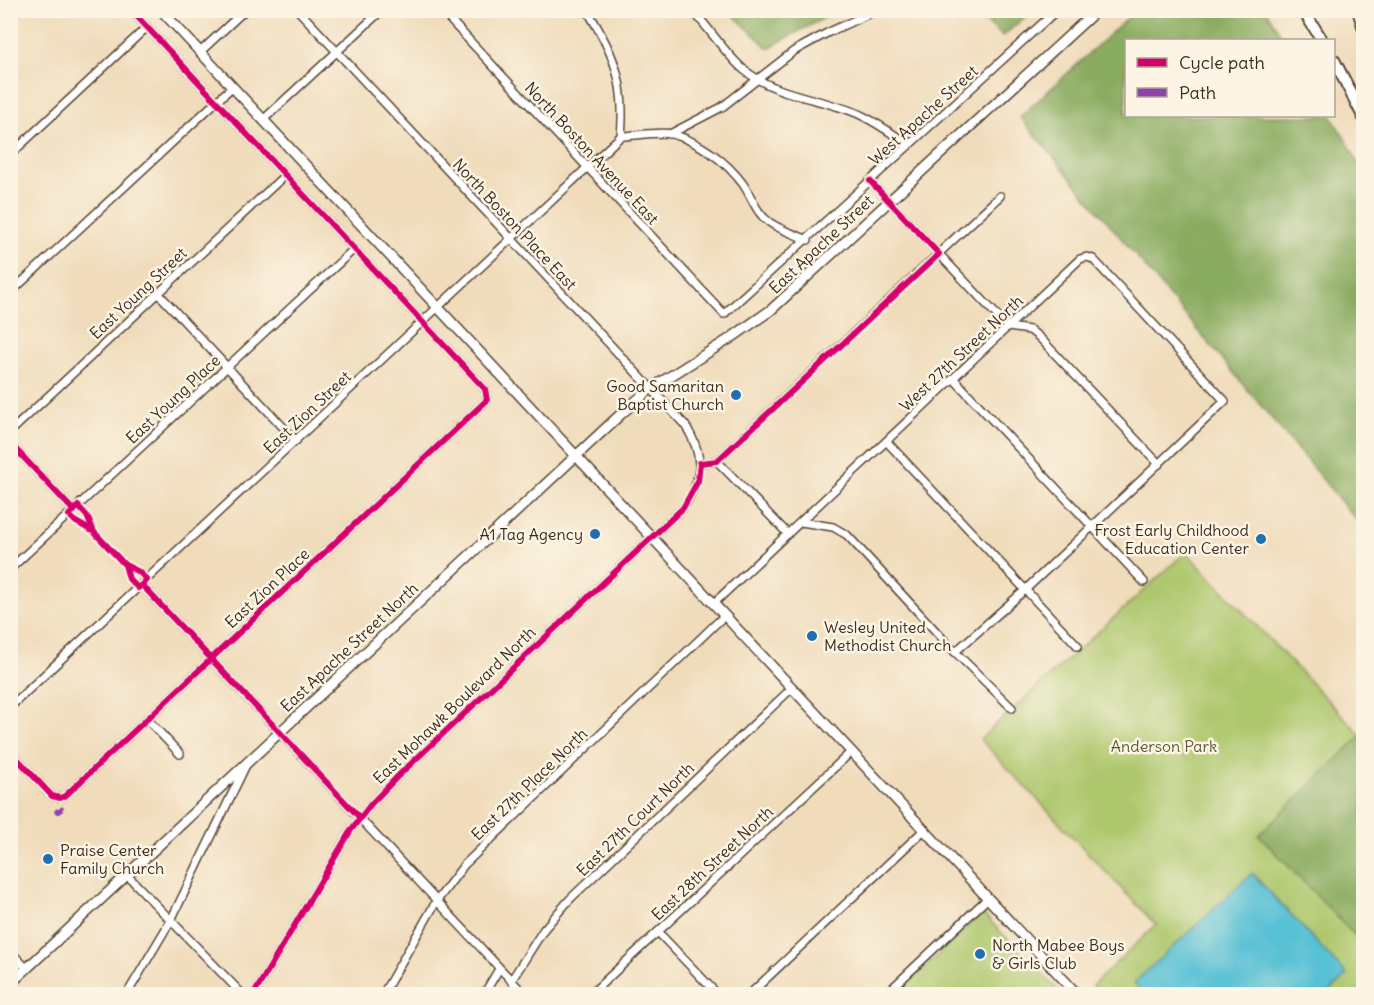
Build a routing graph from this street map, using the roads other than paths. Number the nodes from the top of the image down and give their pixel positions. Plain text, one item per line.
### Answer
1 (17, 10) edge
2 (131, 10) edge
3 (161, 10) edge
4 (245, 10) edge
5 (298, 10) edge
6 (382, 10) edge
7 (441, 10) edge
8 (587, 10) edge
9 (692, 10) edge
10 (878, 10) edge
11 (1057, 10) edge
12 (1097, 10) edge
13 (1303, 10) edge
14 (1358, 10) edge
15 (10, 17) edge
16 (147, 27) junction
17 (1364, 29) edge
18 (1321, 39) edge
19 (200, 52) junction
20 (337, 53) junction
21 (1335, 62) edge
22 (758, 79) junction
23 (232, 87) junction
24 (216, 101) junction
25 (1364, 118) edge
26 (264, 120) junction
27 (670, 134) junction
28 (621, 136) junction
29 (909, 145) junction
30 (10, 155) edge
31 (587, 168) junction
32 (285, 175) junction
33 (870, 181) junction
34 (1000, 195) dead end
35 (890, 201) junction
36 (510, 239) junction
37 (808, 240) junction
38 (354, 249) junction
39 (939, 254) junction
40 (10, 293) edge
41 (158, 293) junction
42 (438, 308) junction
43 (724, 314) joint
44 (422, 322) junction
45 (1008, 327) junction
46 (226, 368) junction
47 (954, 379) junction
48 (650, 388) junction
49 (10, 432) edge
50 (296, 441) junction
51 (886, 442) junction
52 (10, 443) edge
53 (577, 455) junction
54 (717, 461) junction
55 (700, 462) junction
56 (1159, 464) junction
57 (74, 511) junction
58 (801, 522) junction
59 (1092, 527) junction
60 (788, 534) junction
61 (651, 538) junction
62 (10, 569) edge
63 (1144, 582) dead end
64 (142, 585) junction
65 (1025, 590) junction
66 (713, 604) junction
67 (724, 616) junction
68 (1078, 646) dead end
69 (956, 652) junction
70 (211, 658) junction
71 (792, 688) junction
72 (10, 707) edge
73 (1012, 708) dead end
74 (147, 719) junction
75 (280, 733) junction
76 (10, 751) edge
77 (850, 752) junction
78 (180, 754) dead end
79 (247, 763) junction
80 (360, 818) junction
81 (924, 830) junction
82 (127, 875) junction
83 (988, 898) junction
84 (436, 902) junction
85 (171, 921) junction
86 (658, 932) junction
87 (10, 951) edge
88 (27, 969) junction
89 (499, 969) junction
90 (512, 981) junction
91 (10, 984) edge
92 (127, 994) edge
93 (242, 994) edge
94 (254, 994) edge
95 (382, 994) edge
96 (484, 994) edge
97 (524, 994) edge
98 (591, 994) edge
99 (717, 994) edge
100 (750, 994) edge
101 (886, 994) edge
102 (1077, 994) edge

1 - 15 street
2 - 16 street
3 - 19 main road
4 - 19 street
5 - 20 street, North Boston Place East
6 - 20 street
7 - 31 street, North Boston Avenue East
8 - 28 street
9 - 22 street
10 - 22 street
11 - 29 street, West Apache Street
12 - 35 main road, East Apache Street
13 - 18 highway
14 - 17 highway
16 - 24 street
16 - 30 street
19 - 23 main road
20 - 26 street
20 - 36 street, North Boston Place East
21 - 25 highway
22 - 27 street
22 - 29 street
23 - 24 street
23 - 26 main road
24 - 32 street
24 - 40 street
26 - 42 main road
27 - 28 street
27 - 37 street
28 - 31 street, East Zion Street
29 - 33 street, West Apache Street
31 - 36 street, East Zion Street
31 - 43 street, North Boston Avenue East
32 - 38 street
32 - 41 street, East Young Street
33 - 35 street
33 - 37 street, West Apache Street
34 - 39 street
35 - 39 street
35 - 48 main road, East Apache Street
36 - 42 street, East Zion Street
36 - 48 street, North Boston Place East
37 - 43 street, East Apache Street
38 - 44 street
38 - 46 street, East Young Place
39 - 45 street
39 - 54 street
41 - 46 street
41 - 49 street, East Young Street
42 - 44 street, East Zion Street
42 - 53 main road
44 - 50 street, East Zion Street
44 - 70 street, East Zion Place
45 - 47 street, West 27th Street North
45 - 56 street
45 - 56 street, West 27th Street North
46 - 50 street
46 - 57 street, East Young Place
47 - 51 street, West 27th Street North
47 - 59 street
48 - 53 main road, East Apache Street
48 - 55 street, North Boston Place East
50 - 64 street, East Zion Street
51 - 58 street, West 27th Street North
51 - 65 street
52 - 57 street
53 - 61 main road
53 - 75 main road, East Apache Street North
54 - 55 street
54 - 60 street
55 - 61 street, East Mohawk Boulevard North
56 - 59 street
57 - 62 street, East Young Place
58 - 60 street, West 27th Street North
58 - 69 street
59 - 63 street
59 - 65 street
60 - 66 street, West 27th Street North
61 - 66 main road
61 - 80 street, East Mohawk Boulevard North
64 - 70 street
64 - 72 street, East Zion Street
65 - 68 street
65 - 69 street
66 - 67 main road
67 - 71 main road
67 - 84 street, East 27th Place North
69 - 73 street
70 - 74 street, East Zion Place
70 - 75 street
71 - 77 main road
71 - 90 street, East 27th Court North
74 - 76 street, East Zion Place
74 - 78 street
75 - 79 main road, East Apache Street North
75 - 80 street
77 - 81 main road
77 - 86 street, East 28th Street North
79 - 82 main road, East Apache Street North
79 - 85 street
80 - 84 street
80 - 94 street, East Mohawk Boulevard North
81 - 83 main road
81 - 100 street
82 - 85 street
82 - 88 main road, East Apache Street North
83 - 101 street
83 - 102 main road
84 - 89 street
84 - 95 street, East 27th Place North
85 - 92 street
85 - 93 street
86 - 98 street, East 28th Street North
86 - 99 street
87 - 88 street
88 - 91 main road, East Apache Street North
89 - 90 street
89 - 96 street
90 - 97 street

